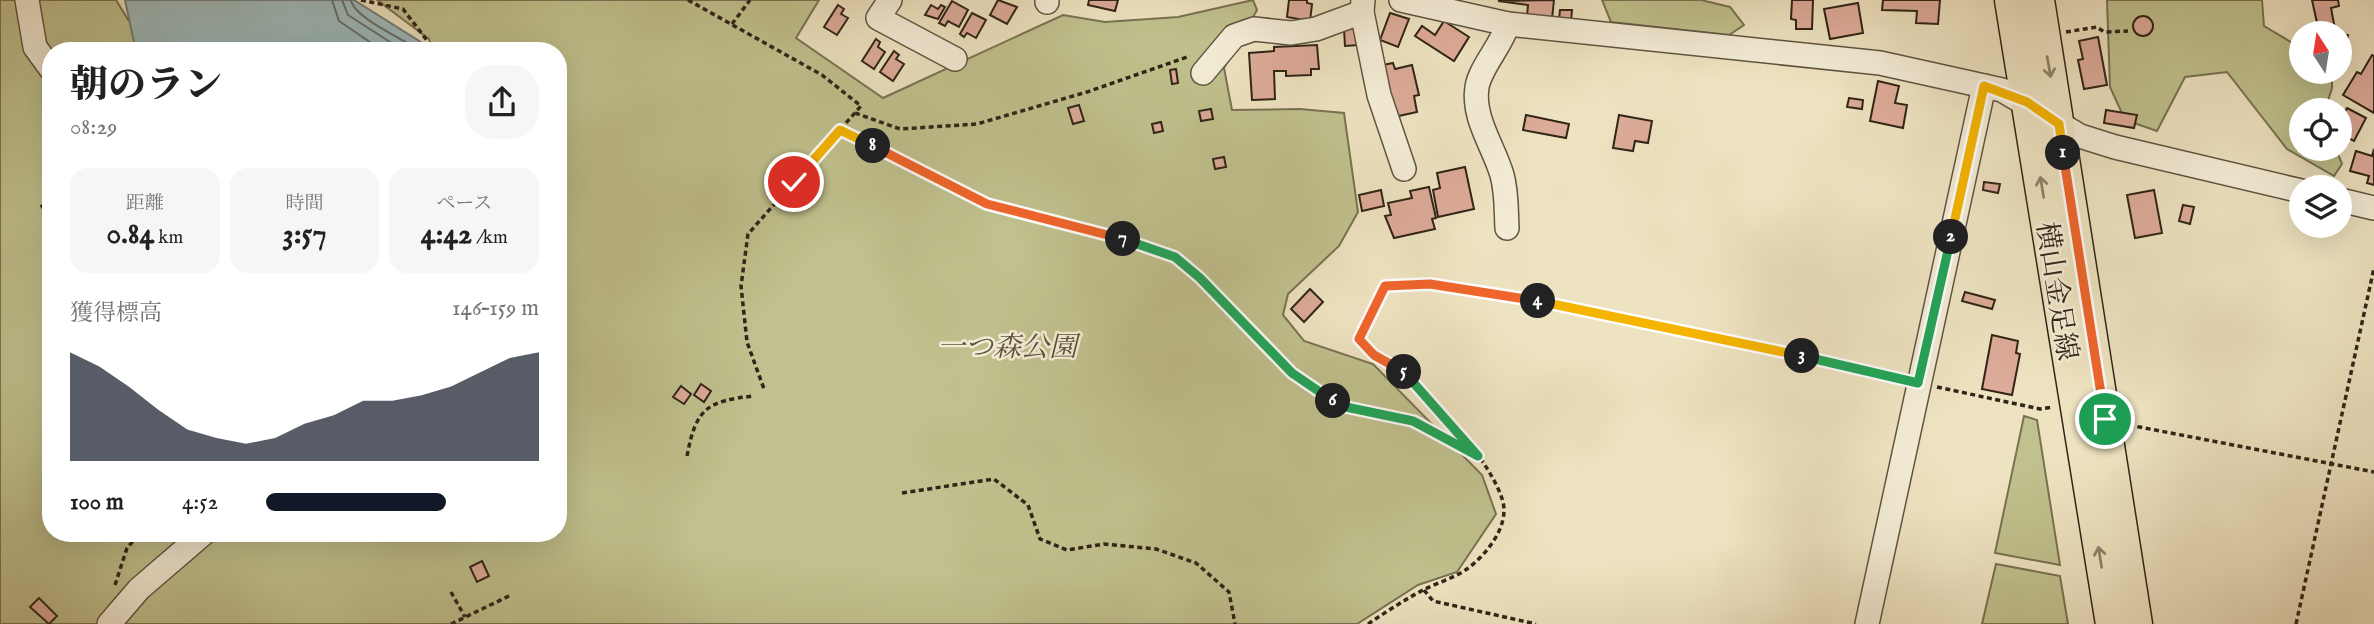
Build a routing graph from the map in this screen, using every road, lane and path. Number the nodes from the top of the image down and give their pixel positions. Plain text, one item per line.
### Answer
1 (27, 0) edge
2 (361, 0) edge
3 (688, 0) edge
4 (750, 0) edge
5 (890, 0) edge
6 (1401, 0) edge
7 (2010, 0) edge
8 (2039, 0) edge
9 (1362, 6) edge
10 (733, 24) junction
11 (1508, 24) junction
12 (2127, 31) dead end
13 (2060, 33) dead end
14 (428, 42) edge
15 (1228, 43) junction
16 (42, 56) edge
17 (955, 59) dead end
18 (1203, 73) dead end
19 (1984, 86) junction
20 (2027, 102) junction
21 (855, 113) junction
22 (2059, 124) junction
23 (840, 130) junction
24 (1404, 169) dead end
25 (2289, 188) edge
26 (2352, 203) edge
27 (2374, 208) edge
28 (1507, 228) dead end
29 (2374, 268) edge
30 (1918, 383) junction
31 (764, 389) dead end
32 (754, 396) dead end
33 (687, 456) dead end
34 (1478, 456) junction
35 (2331, 462) junction
36 (2374, 472) edge
37 (902, 493) dead end
38 (132, 542) edge
39 (194, 542) edge
40 (113, 588) dead end
41 (1424, 590) junction
42 (452, 592) dead end
43 (510, 594) dead end
44 (465, 617) junction
45 (109, 624) edge
46 (451, 624) edge
47 (1234, 624) edge
48 (1368, 624) edge
49 (1536, 624) edge
50 (1867, 624) edge
51 (2111, 624) edge
52 (2137, 624) edge
53 (2295, 624) edge

1 - 16 street
2 - 14 path
3 - 10 path
4 - 10 path
5 - 17 street
6 - 11 street
7 - 20 main road, 横山金足線
8 -> 22 main road, 横山金足線
9 - 15 street
9 - 24 street
10 - 21 path
11 - 19 street
11 - 28 street
12 - 13 path
15 - 18 street
15 - 21 path
19 - 20 street
19 - 30 street
20 - 22 street
51 -> 20 main road, 横山金足線
21 - 23 path
22 - 25 street
22 - 52 main road, 横山金足線
23 - 31 path
23 - 34 path
26 - 27 street
29 - 35 path
30 - 34 path
30 - 50 street
32 - 33 path
34 - 41 path
35 - 36 path
35 - 53 path
37 - 47 path
38 - 40 path
39 - 45 street
41 - 48 path
41 - 49 path
42 - 44 path
43 - 44 path
44 - 46 path

